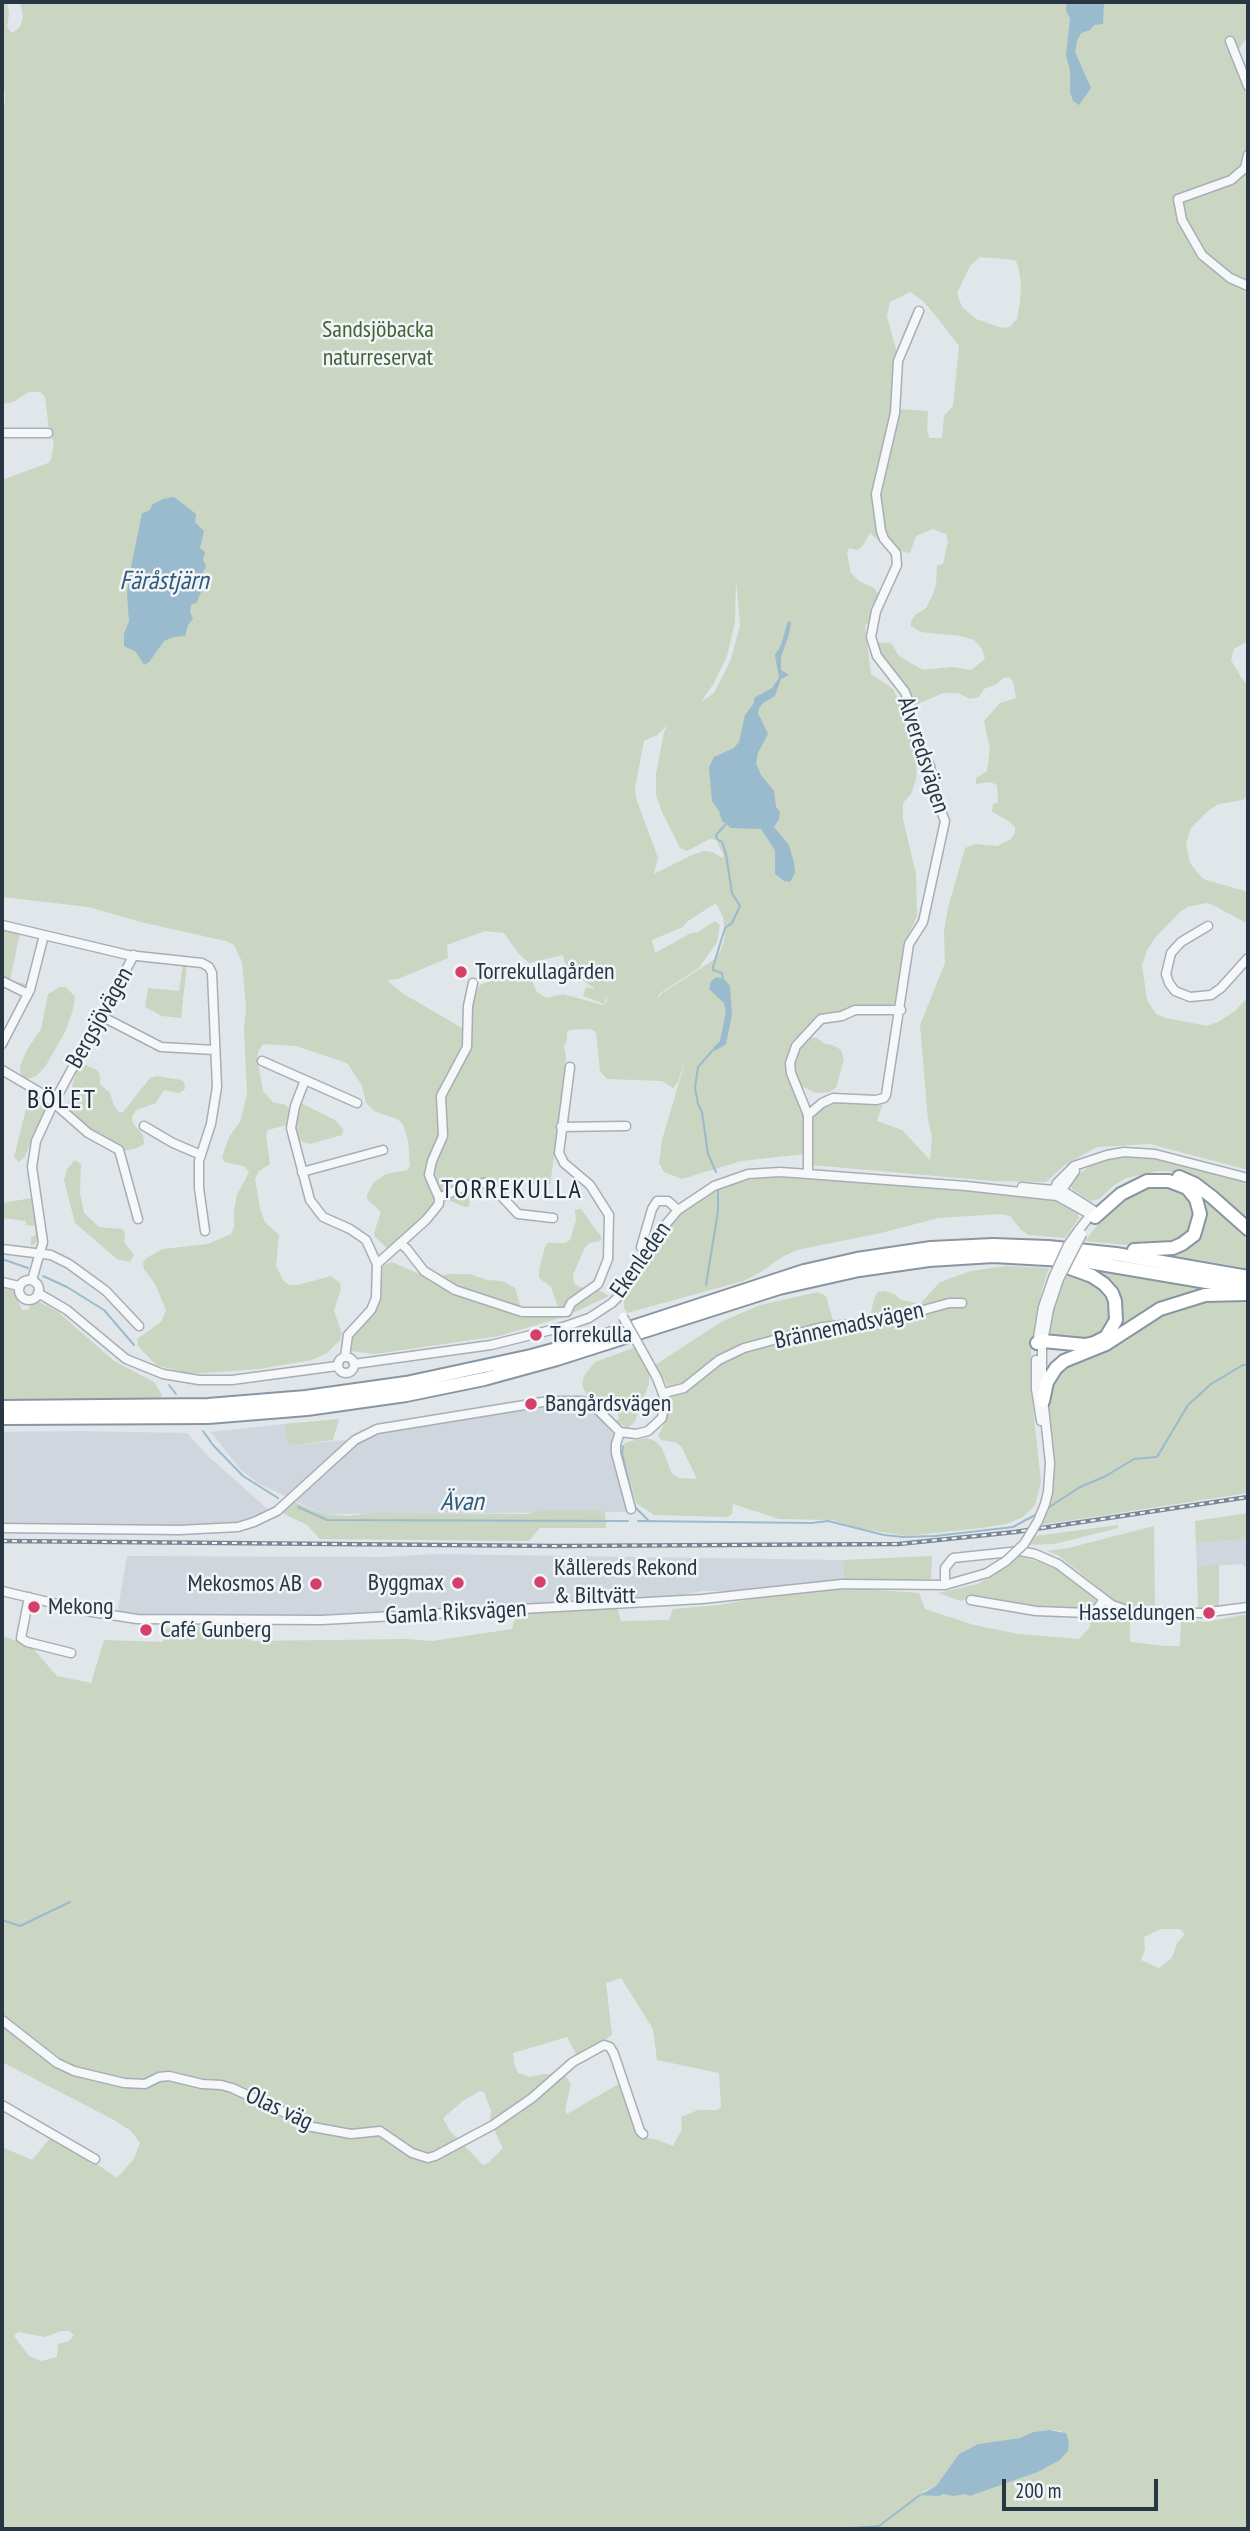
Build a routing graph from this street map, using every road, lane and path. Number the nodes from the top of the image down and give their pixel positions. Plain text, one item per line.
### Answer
1 (1230, 41) dead end
2 (1248, 86) edge
3 (1248, 155) edge
4 (1248, 286) edge
5 (919, 311) dead end
6 (2, 433) edge
7 (48, 433) dead end
8 (2, 925) edge
9 (1209, 926) dead end
10 (44, 935) junction
11 (134, 955) junction
12 (1248, 958) edge
13 (2, 981) edge
14 (473, 983) dead end
15 (28, 994) junction
16 (901, 1010) junction
17 (101, 1016) junction
18 (2, 1044) edge
19 (215, 1049) junction
20 (262, 1061) dead end
21 (570, 1067) dead end
22 (2, 1074) edge
23 (305, 1080) junction
24 (54, 1102) junction
25 (357, 1103) dead end
26 (808, 1115) junction
27 (144, 1126) dead end
28 (626, 1126) dead end
29 (561, 1128) junction
30 (383, 1150) dead end
31 (201, 1155) junction
32 (302, 1172) junction
33 (808, 1174) junction
34 (1248, 1178) edge
35 (1058, 1192) junction
36 (439, 1198) junction
37 (678, 1210) junction
38 (1093, 1214) junction
39 (553, 1218) dead end
40 (138, 1219) dead end
41 (1248, 1229) edge
42 (205, 1231) dead end
43 (400, 1243) junction
44 (641, 1247) dead end
45 (2, 1249) edge
46 (1090, 1251) junction
47 (41, 1254) junction
48 (1043, 1258) junction
49 (377, 1264) junction
50 (1248, 1277) edge
51 (32, 1280) junction
52 (2, 1282) edge
53 (19, 1286) junction
54 (1248, 1289) edge
55 (38, 1293) junction
56 (1248, 1294) edge
57 (612, 1303) junction
58 (962, 1303) dead end
59 (139, 1326) dead end
60 (1041, 1344) junction
61 (1087, 1351) junction
62 (345, 1357) junction
63 (354, 1364) junction
64 (337, 1366) junction
65 (664, 1392) junction
66 (1044, 1401) junction
67 (2, 1406) edge
68 (2, 1418) edge
69 (620, 1432) junction
70 (1049, 1450) junction
71 (631, 1509) dead end
72 (2, 1528) edge
73 (945, 1585) junction
74 (2, 1591) edge
75 (29, 1597) junction
76 (971, 1600) dead end
77 (1104, 1600) junction
78 (1248, 1607) edge
79 (71, 1653) dead end
80 (2, 2020) edge
81 (2, 2105) edge
82 (643, 2134) dead end
83 (95, 2159) dead end

1 - 2 street
3 - 4 street
5 - 16 street, Alveredsvägen
6 - 7 street
8 - 10 street
9 - 12 street
10 - 11 street
10 - 15 street
11 - 17 street, Bergsjövägen
11 - 19 street
13 - 15 street
14 - 36 street
15 - 18 street
16 - 26 street, Alveredsvägen
16 - 26 street
17 - 19 street
17 - 24 street, Bergsjövägen
19 - 31 street
20 - 23 street
21 - 29 street
22 - 24 street
23 - 25 street
23 - 32 street
24 - 40 street
24 - 47 street, Bergsjövägen
26 - 33 street
27 - 31 street
28 - 29 street
29 - 43 street
30 - 32 street
31 - 42 street
32 - 49 street
33 - 35 street, Ekenleden
33 - 37 street, Ekenleden
34 - 35 street
35 - 38 street, Ekenleden
36 - 39 street
36 - 43 street
37 - 44 street
37 - 57 street, Ekenleden
38 - 41 highway
38 - 46 highway
38 - 60 street, Gamla Riksvägen, bridge
43 - 49 street
45 - 47 street
46 - 50 highway
46 - 67 highway
47 - 51 street, Bergsjövägen
47 - 59 street
48 - 54 highway
48 - 60 highway
48 - 68 highway
49 - 62 street
51 - 53 street
51 - 55 street
52 - 53 street
53 - 55 street
55 - 64 street, Ekenleden
56 - 61 highway
57 - 63 street, Ekenleden
57 - 65 street, bridge
58 - 65 street, Brännemadsvägen
60 - 61 highway
60 - 66 street, Gamla Riksvägen
60 - 70 street, Gamla Riksvägen
61 - 66 highway
62 - 63 street
62 - 64 street
63 - 64 street, Ekenleden
65 - 69 street
66 - 70 street, Gamla Riksvägen
69 - 71 street
69 - 72 street
70 - 73 street, Gamla Riksvägen, bridge
73 - 75 street, Gamla Riksvägen
73 - 77 street
74 - 75 street, Gamla Riksvägen
75 - 79 street
76 - 77 street
77 - 78 street
80 - 82 street, Olas väg
81 - 83 street

